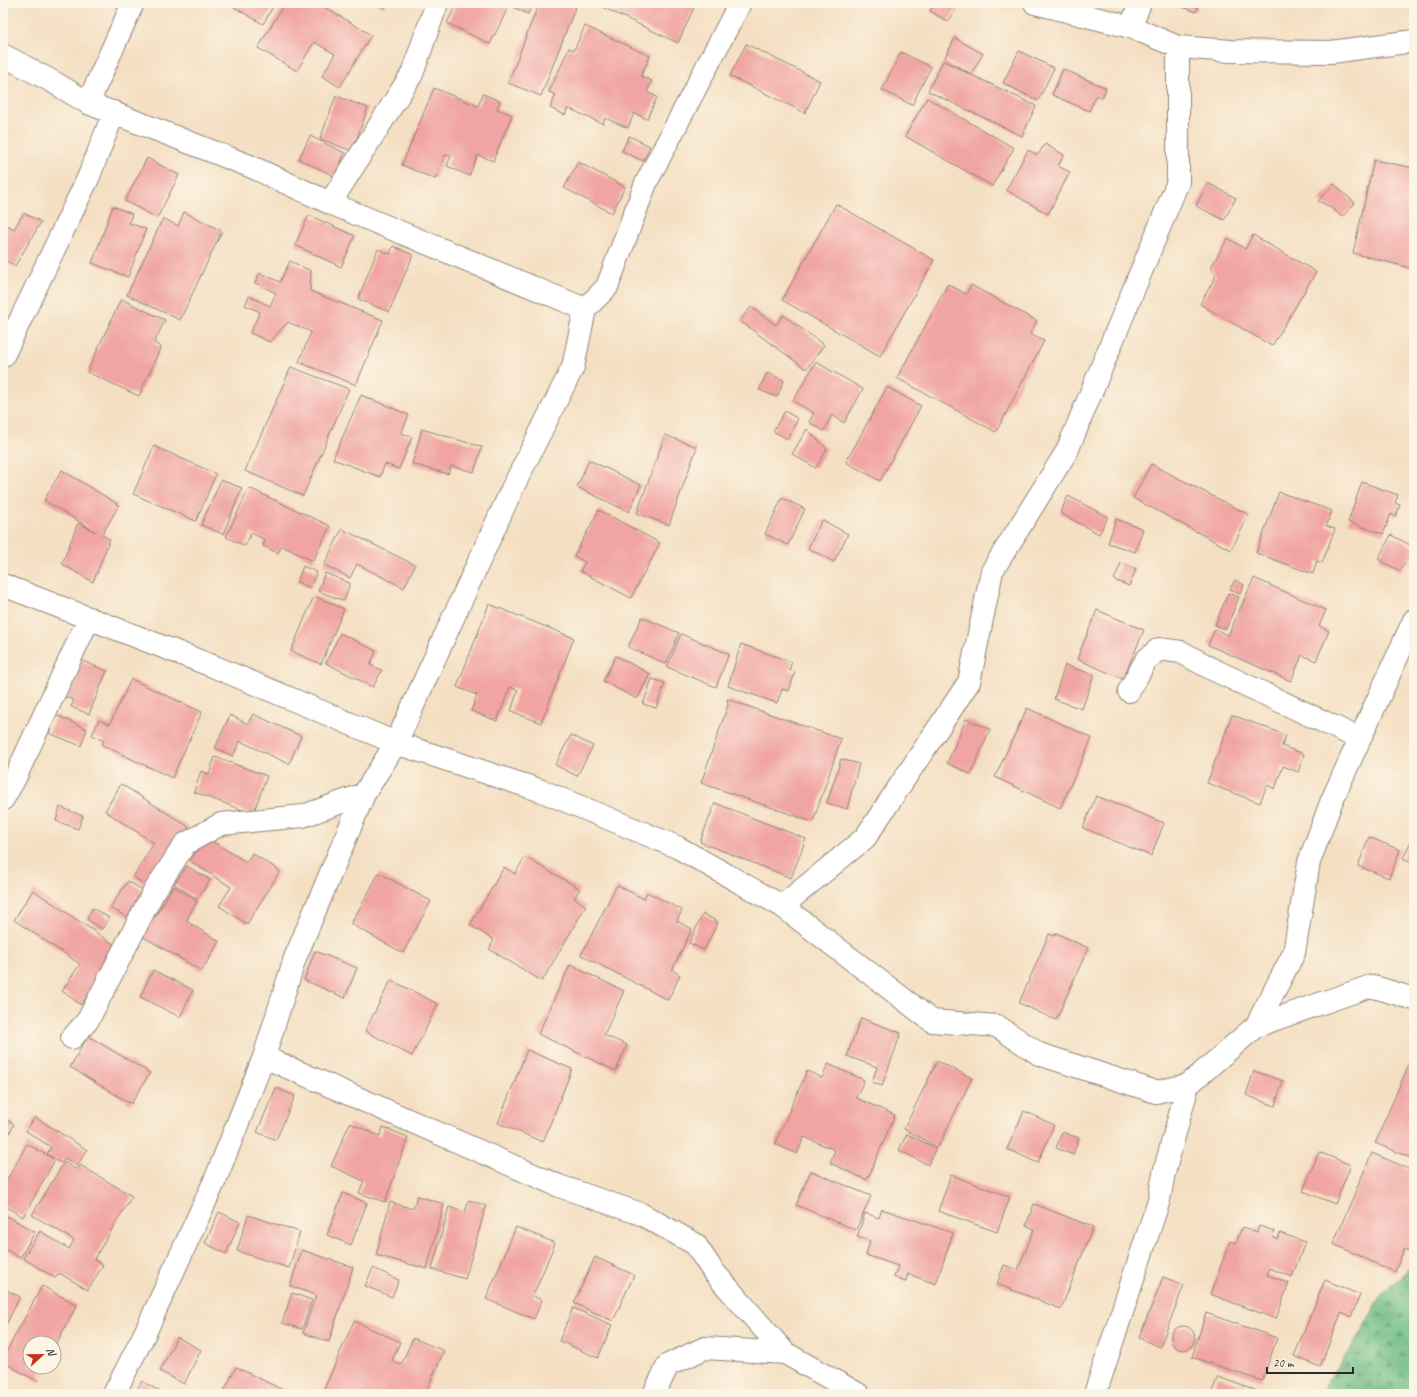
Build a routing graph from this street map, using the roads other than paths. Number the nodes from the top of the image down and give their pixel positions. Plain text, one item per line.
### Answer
1 (133, 3) edge
2 (437, 3) edge
3 (740, 3) edge
4 (1035, 3) edge
5 (1140, 3) edge
6 (1130, 27) junction
7 (1414, 41) edge
8 (1178, 47) junction
9 (3, 55) edge
10 (88, 103) junction
11 (114, 112) junction
12 (330, 203) junction
13 (586, 309) junction
14 (3, 356) edge
15 (3, 585) edge
16 (89, 618) junction
17 (1414, 620) edge
18 (1129, 692) dead end
19 (1360, 739) junction
20 (396, 743) junction
21 (364, 794) junction
22 (3, 799) edge
23 (782, 906) junction
24 (1414, 999) edge
25 (1256, 1026) junction
26 (72, 1038) dead end
27 (264, 1057) junction
28 (1188, 1085) junction
29 (785, 1353) junction
30 (114, 1394) edge
31 (654, 1394) edge
32 (858, 1394) edge
33 (1095, 1394) edge

1 - 10 street
2 - 12 street
3 - 13 street
4 - 6 street
5 - 6 street
6 - 8 street
7 - 8 street
8 - 23 street
9 - 10 street
10 - 11 street
11 - 12 street
11 - 14 street
12 - 13 street
13 - 20 street
15 - 16 street
16 - 20 street
16 - 22 street
17 - 19 street
18 - 19 street
19 - 25 street
20 - 21 street
20 - 23 street
21 - 26 street
21 - 27 street
23 - 28 street
24 - 25 street
25 - 28 street
27 - 29 street
27 - 30 street
28 - 33 street
29 - 31 street
29 - 32 street

